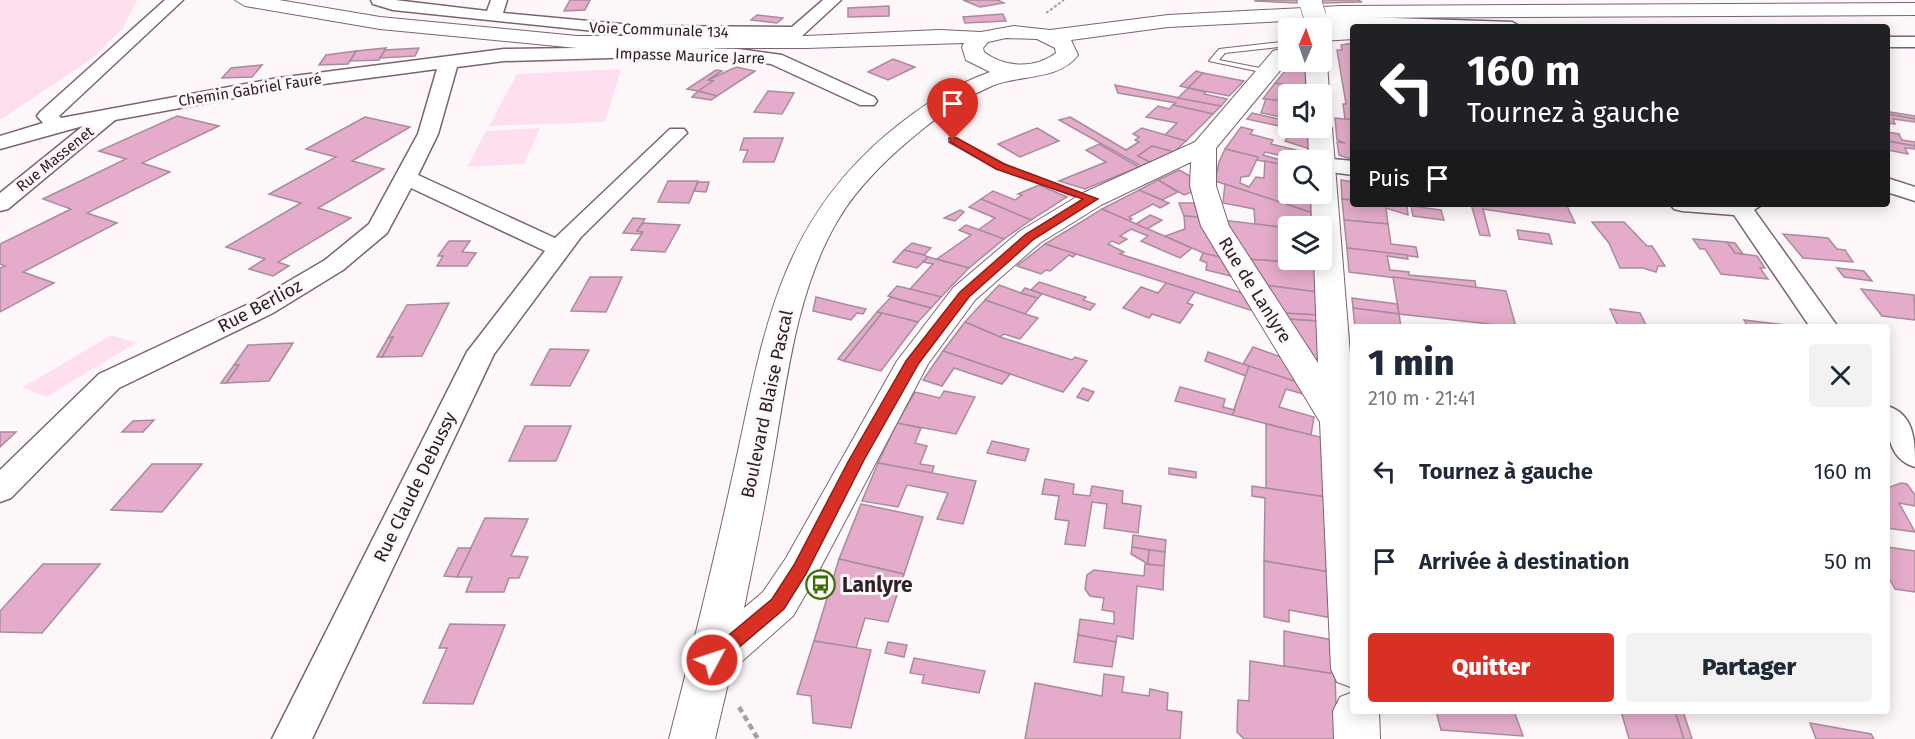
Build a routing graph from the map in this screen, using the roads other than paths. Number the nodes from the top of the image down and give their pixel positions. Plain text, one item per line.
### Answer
1 (245, 0) edge
2 (380, 0) edge
3 (499, 0) edge
4 (833, 0) edge
5 (172, 3) edge
6 (1915, 9) edge
7 (492, 17) junction
8 (1214, 19) junction
9 (1332, 26) edge
10 (1350, 26) edge
11 (1051, 36) junction
12 (1890, 36) edge
13 (1915, 36) edge
14 (1890, 42) edge
15 (1915, 42) edge
16 (1278, 45) edge
17 (976, 50) junction
18 (504, 55) joint
19 (1066, 55) junction
20 (1278, 59) edge
21 (448, 64) junction
22 (1020, 70) junction
23 (1267, 72) junction
24 (958, 92) junction
25 (867, 101) dead end
26 (111, 114) junction
27 (57, 125) junction
28 (677, 133) dead end
29 (953, 140) dead end
30 (0, 143) edge
31 (1204, 147) junction
32 (1332, 166) edge
33 (1350, 168) edge
34 (405, 177) junction
35 (1890, 186) edge
36 (1915, 194) edge
37 (1092, 199) junction
38 (0, 204) edge
39 (1324, 204) edge
40 (1712, 207) edge
41 (1741, 207) edge
42 (1747, 207) edge
43 (558, 248) junction
44 (1822, 324) edge
45 (1890, 420) edge
46 (1338, 421) junction
47 (1915, 456) edge
48 (0, 490) edge
49 (1350, 619) edge
50 (712, 660) junction
51 (1356, 714) edge
52 (292, 739) edge
53 (692, 739) edge
54 (1357, 739) edge

1 - 17 main road
2 - 7 street, Voie Communale 134
3 - 7 street
4 - 7 street, Voie Communale 134
5 - 27 street
6 - 8 main road
8 - 11 main road
8 - 19 main road
9 - 10 street
11 - 17 main road
11 - 19 main road
12 - 13 street
14 - 15 street
16 - 23 lane
17 - 22 main road
17 - 24 main road, Boulevard Blaise Pascal
18 - 21 street, Chemin Gabriel Fauré
18 - 25 street, Impasse Maurice Jarre
19 - 22 main road
20 - 23 main road
21 - 26 street, Chemin Gabriel Fauré
21 - 34 street, Rue Berlioz
22 - 24 main road, Boulevard Blaise Pascal
23 - 31 main road
24 - 50 main road, Boulevard Blaise Pascal
26 - 27 street, Chemin Gabriel Fauré
26 - 38 street, Rue Massenet
27 - 30 street, Chemin Gabriel Fauré
28 - 43 street, Rue Claude Debussy
29 - 37 lane
31 - 37 main road
31 - 46 main road, Rue de Lanlyre
32 - 33 street
34 - 43 street
34 - 48 street, Rue Berlioz
35 - 36 street
37 - 50 main road
39 - 46 main road
40 - 41 street
42 - 44 street
43 - 52 street, Rue Claude Debussy
45 - 47 street
46 - 49 main road
50 - 53 main road, Boulevard Blaise Pascal
51 - 54 main road

